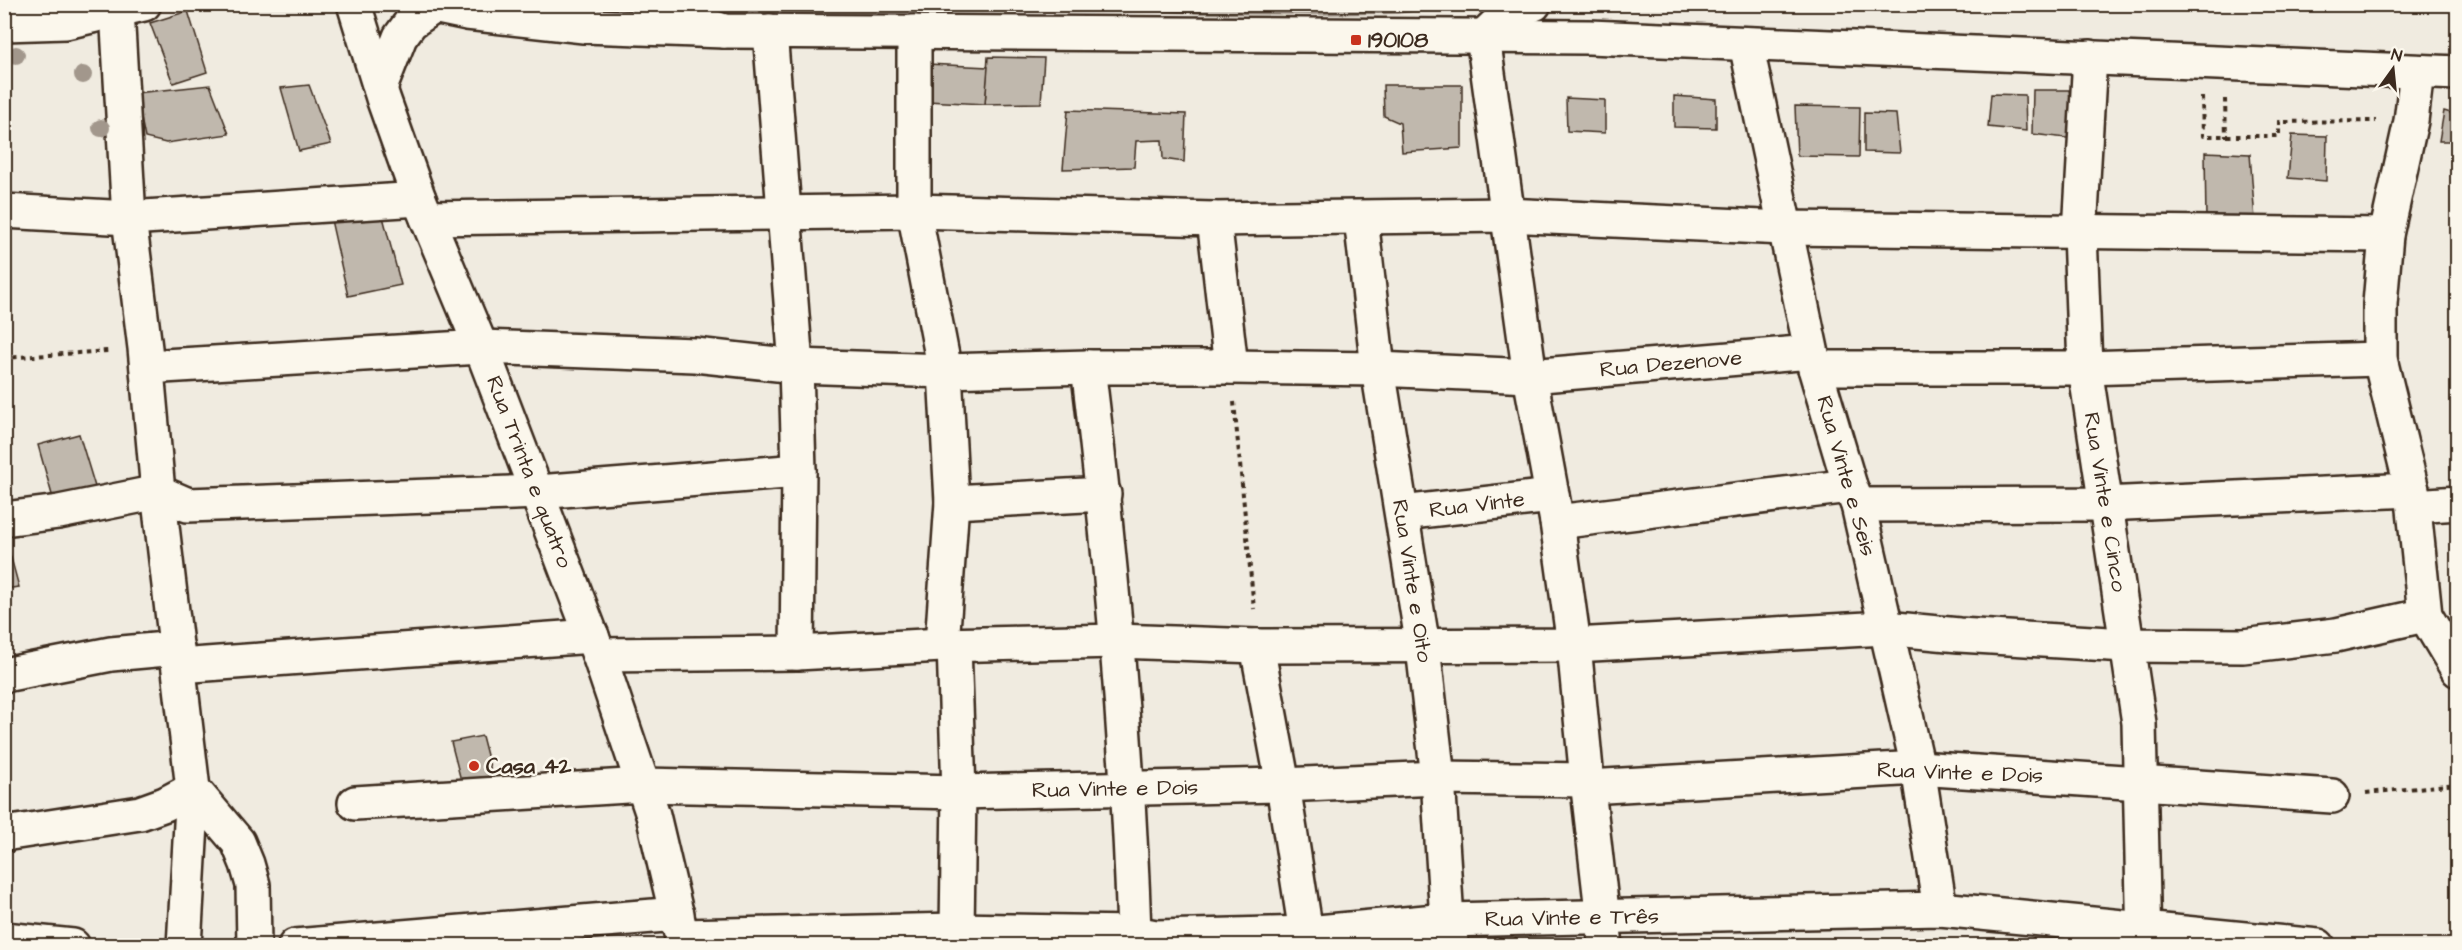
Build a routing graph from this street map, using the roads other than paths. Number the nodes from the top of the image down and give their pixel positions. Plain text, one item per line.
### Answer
1 (354, 4) edge
2 (646, 4) edge
3 (1534, 4) edge
4 (428, 6) edge
5 (130, 8) edge
6 (4, 24) edge
7 (724, 31) junction
8 (770, 31) junction
9 (914, 32) junction
10 (1483, 37) junction
11 (1746, 44) junction
12 (2090, 57) junction
13 (2417, 72) junction
14 (2457, 73) edge
15 (380, 88) junction
16 (423, 208) junction
17 (4, 211) edge
18 (914, 211) junction
19 (785, 212) junction
20 (1507, 215) junction
21 (129, 218) junction
22 (1361, 218) junction
23 (1214, 219) junction
24 (1784, 228) junction
25 (2080, 232) junction
26 (2386, 235) junction
27 (481, 346) junction
28 (146, 358) junction
29 (2380, 359) junction
30 (1813, 360) junction
31 (796, 366) junction
32 (1088, 367) junction
33 (1231, 367) junction
34 (2085, 368) junction
35 (1378, 369) junction
36 (945, 371) junction
37 (1530, 376) junction
38 (799, 471) junction
39 (158, 492) junction
40 (538, 492) junction
41 (1104, 494) junction
42 (1854, 496) junction
43 (2413, 498) junction
44 (952, 502) junction
45 (2457, 503) edge
46 (2104, 504) junction
47 (1554, 509) junction
48 (1402, 513) junction
49 (4, 519) edge
50 (2425, 615) junction
51 (1885, 628) junction
52 (1117, 641) junction
53 (948, 645) junction
54 (1575, 645) junction
55 (2126, 645) junction
56 (596, 646) junction
57 (1257, 646) junction
58 (1423, 646) junction
59 (796, 653) junction
60 (178, 657) junction
61 (2457, 670) edge
62 (4, 675) edge
63 (1918, 768) junction
64 (1438, 778) junction
65 (2140, 782) junction
66 (1587, 783) junction
67 (643, 785) junction
68 (1283, 785) junction
69 (193, 789) junction
70 (1128, 789) junction
71 (959, 792) junction
72 (2332, 796) road end
73 (354, 803) dead end
74 (4, 834) edge
75 (1940, 909) junction
76 (957, 930) junction
77 (681, 932) edge
78 (1605, 932) edge
79 (1449, 933) edge
80 (2145, 937) edge
81 (1149, 938) edge
82 (4, 939) edge
83 (1308, 939) edge
84 (73, 945) edge
85 (184, 945) edge
86 (254, 945) edge
87 (295, 945) edge
88 (2318, 945) edge

1 - 15 main road, Rua Trinta e quatro
2 - 7 main road
3 - 10 main road
4 - 7 main road
4 - 15 main road
5 - 6 main road
5 - 21 main road
7 - 8 main road
8 - 9 main road
8 - 19 main road
9 - 10 main road
9 - 18 main road
10 - 11 main road
10 - 20 main road
11 - 12 main road
11 - 24 main road, Rua Vinte e Seis
12 - 13 main road
12 - 25 main road, Rua Vinte e Cinco
13 - 14 main road
13 - 26 main road
15 - 16 main road, Rua Trinta e quatro
16 - 19 main road
16 - 21 main road
16 - 27 main road, Rua Trinta e quatro
17 - 21 main road
18 - 19 main road
18 - 23 main road
18 - 36 main road
19 - 31 main road
20 - 22 main road
20 - 24 main road
20 - 37 main road
21 - 28 main road
22 - 23 main road
22 - 35 main road, Rua Vinte e Oito
23 - 33 main road
24 - 25 main road
24 - 30 main road, Rua Vinte e Seis
25 - 26 main road
25 - 34 main road, Rua Vinte e Cinco
26 - 29 main road
27 - 28 main road, Rua Dezenove
27 - 31 main road, Rua Dezenove
27 - 40 main road, Rua Trinta e quatro
28 - 39 main road
29 - 34 main road, Rua Dezenove
29 - 43 main road
30 - 34 main road, Rua Dezenove
30 - 37 main road, Rua Dezenove
30 - 42 main road, Rua Vinte e Seis
31 - 36 main road, Rua Dezenove
31 - 38 main road
32 - 33 main road, Rua Dezenove
32 - 36 main road, Rua Dezenove
32 - 41 main road
33 - 35 main road, Rua Dezenove
34 - 46 main road, Rua Vinte e Cinco
35 - 37 main road, Rua Dezenove
35 - 48 main road, Rua Vinte e Oito
36 - 44 main road
37 - 47 main road
38 - 40 main road
38 - 59 main road
39 - 40 main road
39 - 49 main road
39 - 60 main road
40 - 56 main road, Rua Trinta e quatro
41 - 44 main road
41 - 52 main road
42 - 46 main road, Rua Vinte
42 - 47 main road, Rua Vinte
42 - 51 main road, Rua Vinte e Seis
43 - 45 main road, Rua Vinte
43 - 46 main road, Rua Vinte
43 - 50 main road
44 - 53 main road
46 - 55 main road, Rua Vinte e Cinco
47 - 48 main road, Rua Vinte
47 - 54 main road
48 - 58 main road, Rua Vinte e Oito
50 - 55 main road
50 - 61 main road
51 - 54 main road
51 - 55 main road
51 - 63 main road, Rua Vinte e Seis
52 - 53 main road
52 - 57 main road
52 - 70 main road
53 - 59 main road
53 - 71 main road
54 - 58 main road
54 - 66 main road
55 - 65 main road, Rua Vinte e Cinco
56 - 59 main road
56 - 60 main road
56 - 67 main road, Rua Trinta e quatro
57 - 58 main road
57 - 68 main road
58 - 64 main road, Rua Vinte e Oito
60 - 62 main road
60 - 69 main road
63 - 65 main road, Rua Vinte e Dois
63 - 66 main road, Rua Vinte e Dois
63 - 75 main road, Rua Vinte e Seis
64 - 66 main road, Rua Vinte e Dois
64 - 68 main road, Rua Vinte e Dois
64 - 79 main road, Rua Vinte e Oito
65 - 72 main road, Rua Vinte e Dois
65 - 80 main road, Rua Vinte e Cinco
66 - 78 main road
67 - 71 main road, Rua Vinte e Dois
67 - 73 main road, Rua Vinte e Dois
67 - 77 main road, Rua Trinta e quatro
68 - 70 main road, Rua Vinte e Dois
68 - 83 main road
69 - 74 main road
69 - 85 main road
69 - 86 main road
70 - 71 main road, Rua Vinte e Dois
70 - 81 main road
71 - 76 main road
75 - 78 main road, Rua Vinte e Três
75 - 80 main road, Rua Vinte e Três
76 - 77 main road, Rua Vinte e Três
76 - 81 main road, Rua Vinte e Três
77 - 87 main road, Rua Vinte e Três
78 - 79 main road, Rua Vinte e Três
79 - 83 main road, Rua Vinte e Três
80 - 88 main road, Rua Vinte e Três
81 - 83 main road, Rua Vinte e Três
82 - 84 main road

